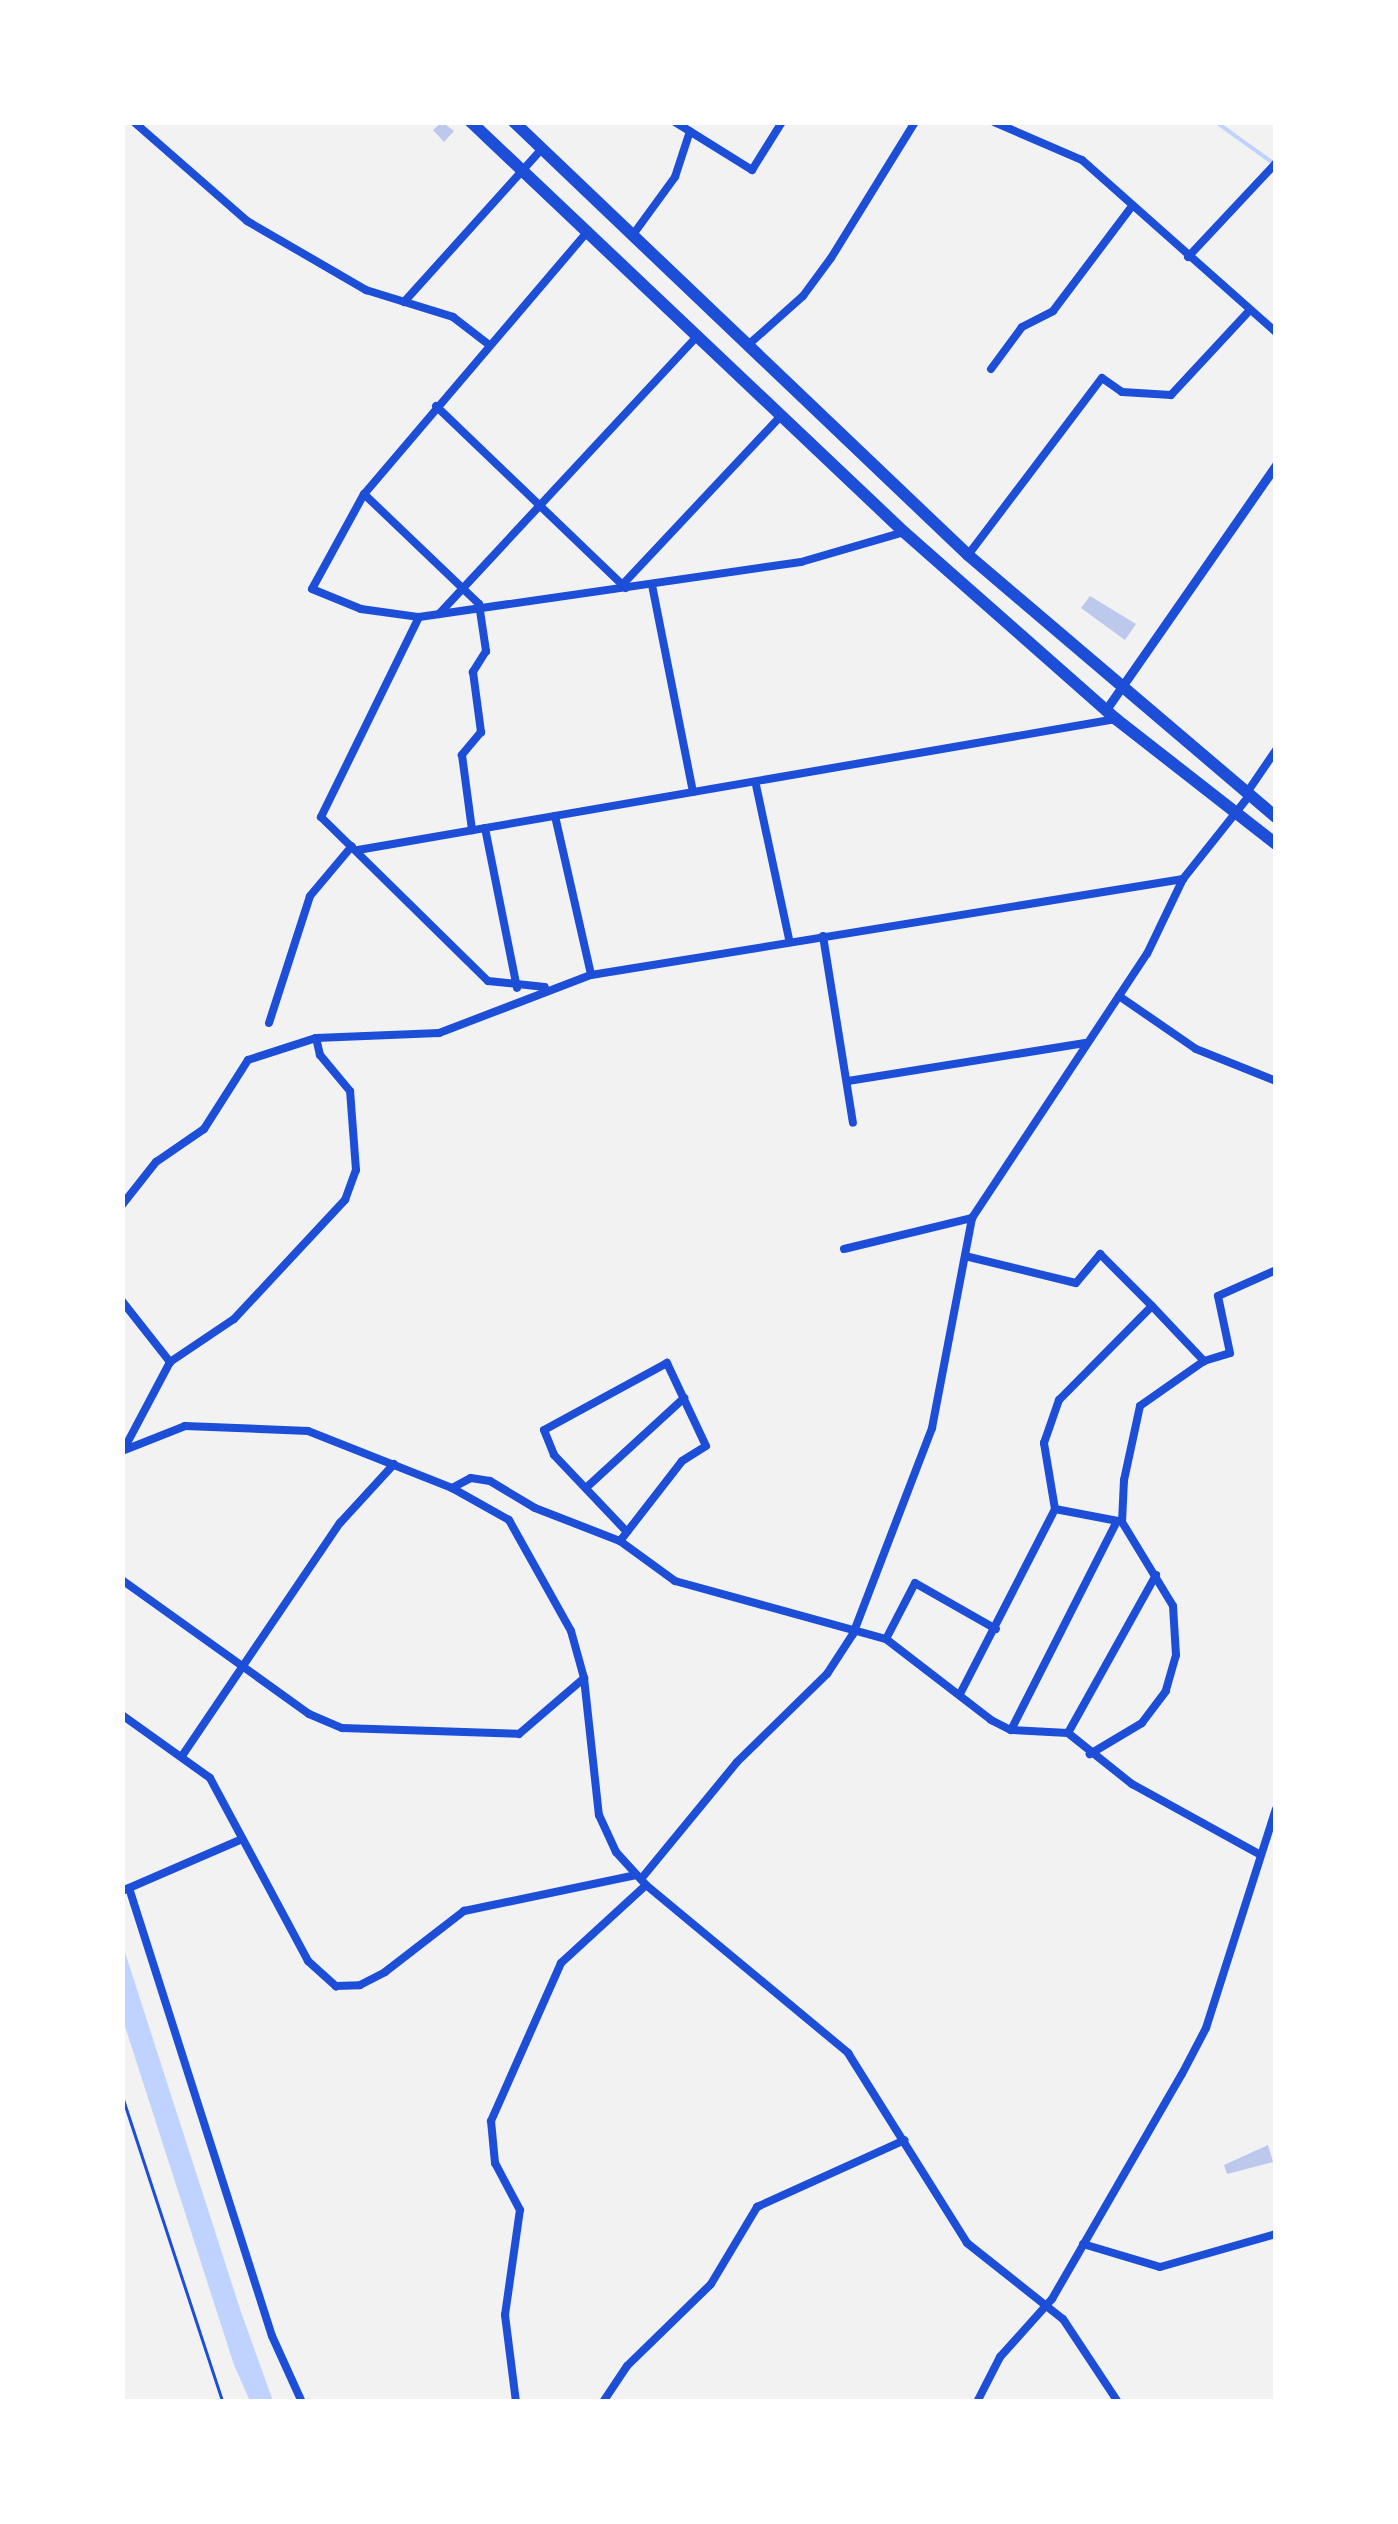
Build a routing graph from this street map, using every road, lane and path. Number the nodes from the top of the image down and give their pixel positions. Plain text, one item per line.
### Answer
1 (134, 122) edge
2 (472, 122) edge
3 (514, 122) edge
4 (675, 122) edge
5 (704, 122) edge
6 (782, 122) edge
7 (914, 122) edge
8 (994, 122) edge
9 (693, 132) junction
10 (541, 150) junction
11 (1273, 166) edge
12 (522, 170) junction
13 (1132, 206) junction
14 (588, 232) junction
15 (632, 236) junction
16 (1188, 257) junction
17 (404, 302) junction
18 (1249, 310) junction
19 (1276, 332) edge
20 (697, 336) junction
21 (488, 344) junction
22 (748, 345) junction
23 (991, 368) dead end
24 (436, 406) junction
25 (781, 416) junction
26 (1276, 465) edge
27 (364, 494) junction
28 (540, 505) junction
29 (904, 532) junction
30 (968, 555) junction
31 (652, 584) junction
32 (625, 585) junction
33 (463, 588) junction
34 (479, 611) junction
35 (439, 614) junction
36 (419, 617) junction
37 (1122, 692) junction
38 (1111, 715) junction
39 (1276, 750) edge
40 (756, 785) junction
41 (693, 792) junction
42 (1247, 795) junction
43 (1234, 814) junction
44 (555, 816) junction
45 (1276, 817) edge
46 (485, 828) junction
47 (472, 830) junction
48 (1276, 844) edge
49 (355, 848) junction
50 (1183, 879) junction
51 (823, 936) junction
52 (790, 939) junction
53 (591, 975) junction
54 (550, 986) junction
55 (518, 988) junction
56 (1119, 996) junction
57 (270, 1023) dead end
58 (316, 1038) junction
59 (1086, 1043) junction
60 (848, 1081) junction
61 (1276, 1081) edge
62 (853, 1123) dead end
63 (122, 1205) edge
64 (972, 1218) junction
65 (844, 1249) dead end
66 (965, 1256) junction
67 (1276, 1270) edge
68 (122, 1301) edge
69 (1152, 1306) junction
70 (1204, 1361) junction
71 (170, 1362) junction
72 (684, 1398) junction
73 (123, 1451) edge
74 (394, 1464) junction
75 (587, 1487) junction
76 (452, 1488) junction
77 (1055, 1509) junction
78 (1120, 1521) junction
79 (627, 1532) junction
80 (620, 1541) junction
81 (1156, 1574) junction
82 (122, 1580) edge
83 (996, 1628) junction
84 (854, 1634) junction
85 (886, 1639) junction
86 (241, 1666) junction
87 (584, 1678) junction
88 (960, 1694) junction
89 (122, 1715) edge
90 (1010, 1730) junction
91 (1068, 1733) junction
92 (1090, 1754) junction
93 (182, 1756) junction
94 (1276, 1809) edge
95 (242, 1839) junction
96 (1259, 1854) junction
97 (641, 1880) junction
98 (126, 1889) edge
99 (122, 2095) edge
100 (905, 2140) junction
101 (1276, 2234) edge
102 (1082, 2244) junction
103 (1047, 2306) junction
104 (223, 2402) edge
105 (302, 2402) edge
106 (516, 2402) edge
107 (603, 2402) edge
108 (977, 2402) edge
109 (1118, 2402) edge

1 - 17 street
2 - 12 highway
3 - 10 highway
4 - 9 street
5 - 9 street
6 - 9 street
7 - 22 street
8 - 13 street
9 - 15 street
10 - 12 street
10 - 15 highway
11 - 16 street
12 - 14 highway
12 - 17 street
13 - 16 street
13 - 23 street
14 - 20 highway
14 - 21 street
15 - 22 highway
16 - 18 street
17 - 21 street
18 - 19 street
18 - 30 street
20 - 25 highway
20 - 28 street
21 - 24 street
22 - 30 highway
24 - 27 street
24 - 28 street
25 - 29 highway
25 - 32 street
26 - 37 street
27 - 33 street
27 - 36 street
28 - 32 street
28 - 33 street
29 - 31 street
29 - 38 highway
30 - 37 highway
31 - 32 street
31 - 41 street
32 - 34 street
33 - 34 street
33 - 35 street
34 - 35 street
34 - 47 street
35 - 36 street
36 - 49 street
37 - 38 street
37 - 42 highway
38 - 40 street
38 - 43 highway
39 - 42 street
40 - 41 street
40 - 52 street
41 - 44 street
42 - 43 street
42 - 45 highway
43 - 48 highway
43 - 50 street
44 - 46 street
44 - 53 street
46 - 47 street
46 - 55 street
47 - 49 street
49 - 55 street
49 - 57 street
50 - 51 street
50 - 56 street
51 - 52 street
51 - 60 street
52 - 53 street
53 - 54 street
54 - 55 street
54 - 58 street
56 - 59 street
56 - 61 street
58 - 63 street
58 - 71 street
59 - 60 street
59 - 64 street
60 - 62 street
64 - 65 street
64 - 66 street
66 - 69 street
66 - 84 street
67 - 70 street
68 - 71 street
69 - 70 street
69 - 77 street
70 - 78 street
71 - 73 street
72 - 75 street
72 - 75 street
72 - 79 street
73 - 74 street
74 - 76 street
74 - 86 street
75 - 79 street
76 - 80 street
76 - 87 street
77 - 78 street
77 - 83 street
78 - 81 street
78 - 90 street
79 - 80 street
80 - 84 street
81 - 91 street
81 - 92 street
82 - 86 street
83 - 85 street
83 - 88 street
84 - 85 street
84 - 97 street
85 - 88 street
86 - 87 street
86 - 93 street
87 - 97 street
88 - 90 street
89 - 93 street
90 - 91 street
91 - 92 street
92 - 96 street
93 - 95 street
94 - 96 street
95 - 97 street
95 - 98 street
96 - 102 street
97 - 100 street
97 - 106 street
98 - 105 street
99 - 104 path
100 - 103 street
100 - 107 street
101 - 102 street
102 - 103 street
103 - 108 street
103 - 109 street

